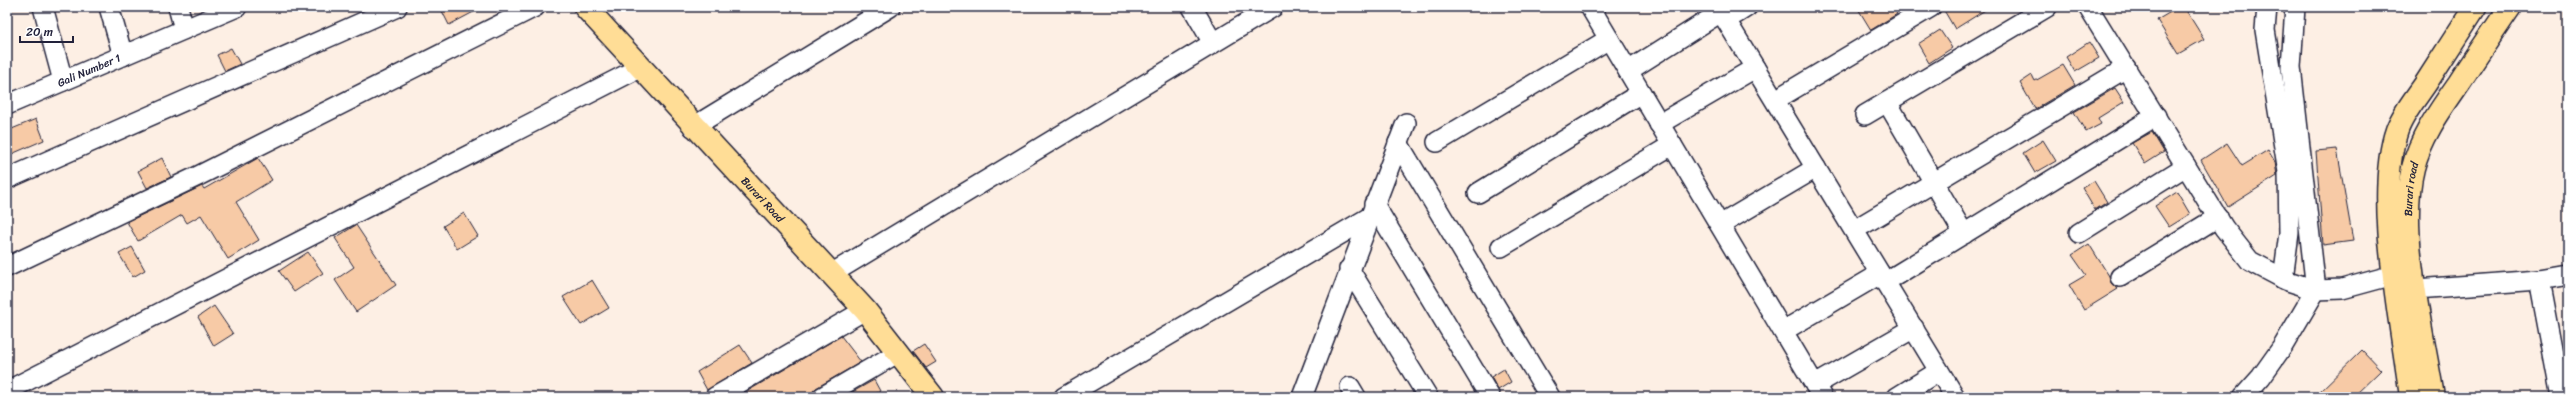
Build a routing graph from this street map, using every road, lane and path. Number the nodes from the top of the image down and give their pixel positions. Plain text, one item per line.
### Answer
1 (43, 7) edge
2 (109, 7) edge
3 (178, 7) edge
4 (237, 7) edge
5 (397, 7) edge
6 (535, 7) edge
7 (585, 7) edge
8 (890, 7) edge
9 (1192, 7) edge
10 (1273, 7) edge
11 (1931, 7) edge
12 (2047, 7) edge
13 (2088, 7) edge
14 (2267, 7) edge
15 (2295, 7) edge
16 (2476, 7) edge
17 (2510, 7) edge
18 (1597, 9) edge
19 (1731, 9) edge
20 (184, 29) junction
21 (1609, 39) junction
22 (1213, 43) junction
23 (123, 56) junction
24 (639, 68) junction
25 (1755, 68) junction
26 (2126, 68) junction
27 (1628, 71) junction
28 (63, 81) junction
29 (1641, 93) junction
30 (1785, 94) junction
31 (1887, 102) junction
32 (7, 105) edge
33 (1865, 115) dead end
34 (2156, 116) junction
35 (1406, 123) dead end
36 (1659, 124) junction
37 (693, 127) junction
38 (1437, 142) dead end
39 (1398, 143) junction
40 (1672, 145) junction
41 (2186, 166) junction
42 (1816, 168) junction
43 (7, 179) edge
44 (1933, 182) junction
45 (1478, 193) dead end
46 (1371, 211) junction
47 (2218, 217) junction
48 (1864, 224) junction
49 (1720, 225) junction
50 (2079, 233) dead end
51 (1964, 234) junction
52 (1501, 247) dead end
53 (7, 267) edge
54 (1349, 269) junction
55 (831, 274) junction
56 (1888, 275) junction
57 (2568, 275) edge
58 (2120, 277) dead end
59 (2408, 277) junction
60 (2539, 280) junction
61 (2297, 284) junction
62 (865, 310) junction
63 (1914, 328) junction
64 (1783, 331) junction
65 (899, 352) junction
66 (1940, 371) junction
67 (7, 391) edge
68 (1819, 391) edge
69 (927, 395) edge
70 (715, 397) edge
71 (822, 397) edge
72 (1064, 397) edge
73 (1302, 397) edge
74 (1428, 397) edge
75 (1490, 397) edge
76 (1550, 397) edge
77 (1897, 397) edge
78 (1955, 397) edge
79 (1969, 397) edge
80 (2243, 397) edge
81 (2412, 397) edge
82 (2433, 397) edge
83 (2561, 397) edge

1 - 28 street
2 - 23 street
3 - 20 street
4 - 20 street, Gali Number 1
5 - 43 street
6 - 53 street
7 - 24 main road, Burari Road
8 - 37 street
9 - 22 street
10 - 22 street
11 - 30 street
12 - 31 street
13 - 26 street
14 - 61 street
15 - 61 street
16 - 59 main road, Burari road
17 - 59 main road, Burari road
18 - 21 street
19 - 25 street
19 - 27 street
19 - 30 street
20 - 23 street, Gali Number 1
21 - 27 street
21 - 38 street
22 - 55 street
23 - 28 street, Gali Number 1
24 - 37 main road, Burari Road
24 - 67 street
25 - 36 street
25 - 42 street
26 - 34 street
26 - 44 street
27 - 29 street
28 - 32 street, Gali Number 1
29 - 36 street
29 - 45 street
30 - 48 street
31 - 33 street
31 - 44 street
34 - 41 street
34 - 51 street
35 - 39 street
36 - 40 street
37 - 55 main road, Burari Road
39 - 46 street
39 - 76 street
40 - 49 street
40 - 52 street
41 - 47 street
41 - 50 street
42 - 49 street
42 - 56 street
44 - 48 street
44 - 51 street
46 - 54 street
46 - 72 street
46 - 75 street
47 - 58 street
47 - 61 street
48 - 56 street
49 - 64 street
51 - 56 street
54 - 73 street
54 - 74 street
55 - 62 main road, Burari Road
56 - 63 street
56 - 64 street
56 - 79 street
57 - 60 street
59 - 60 street
59 - 61 street
59 - 81 main road, Burari road
59 - 82 main road, Burari road
60 - 83 street
61 - 80 street
62 - 65 main road, Burari Road
62 - 70 street
63 - 66 street
63 - 68 street
64 - 68 street
65 - 69 main road, Burari Road
65 - 71 street
66 - 77 street
66 - 78 street

